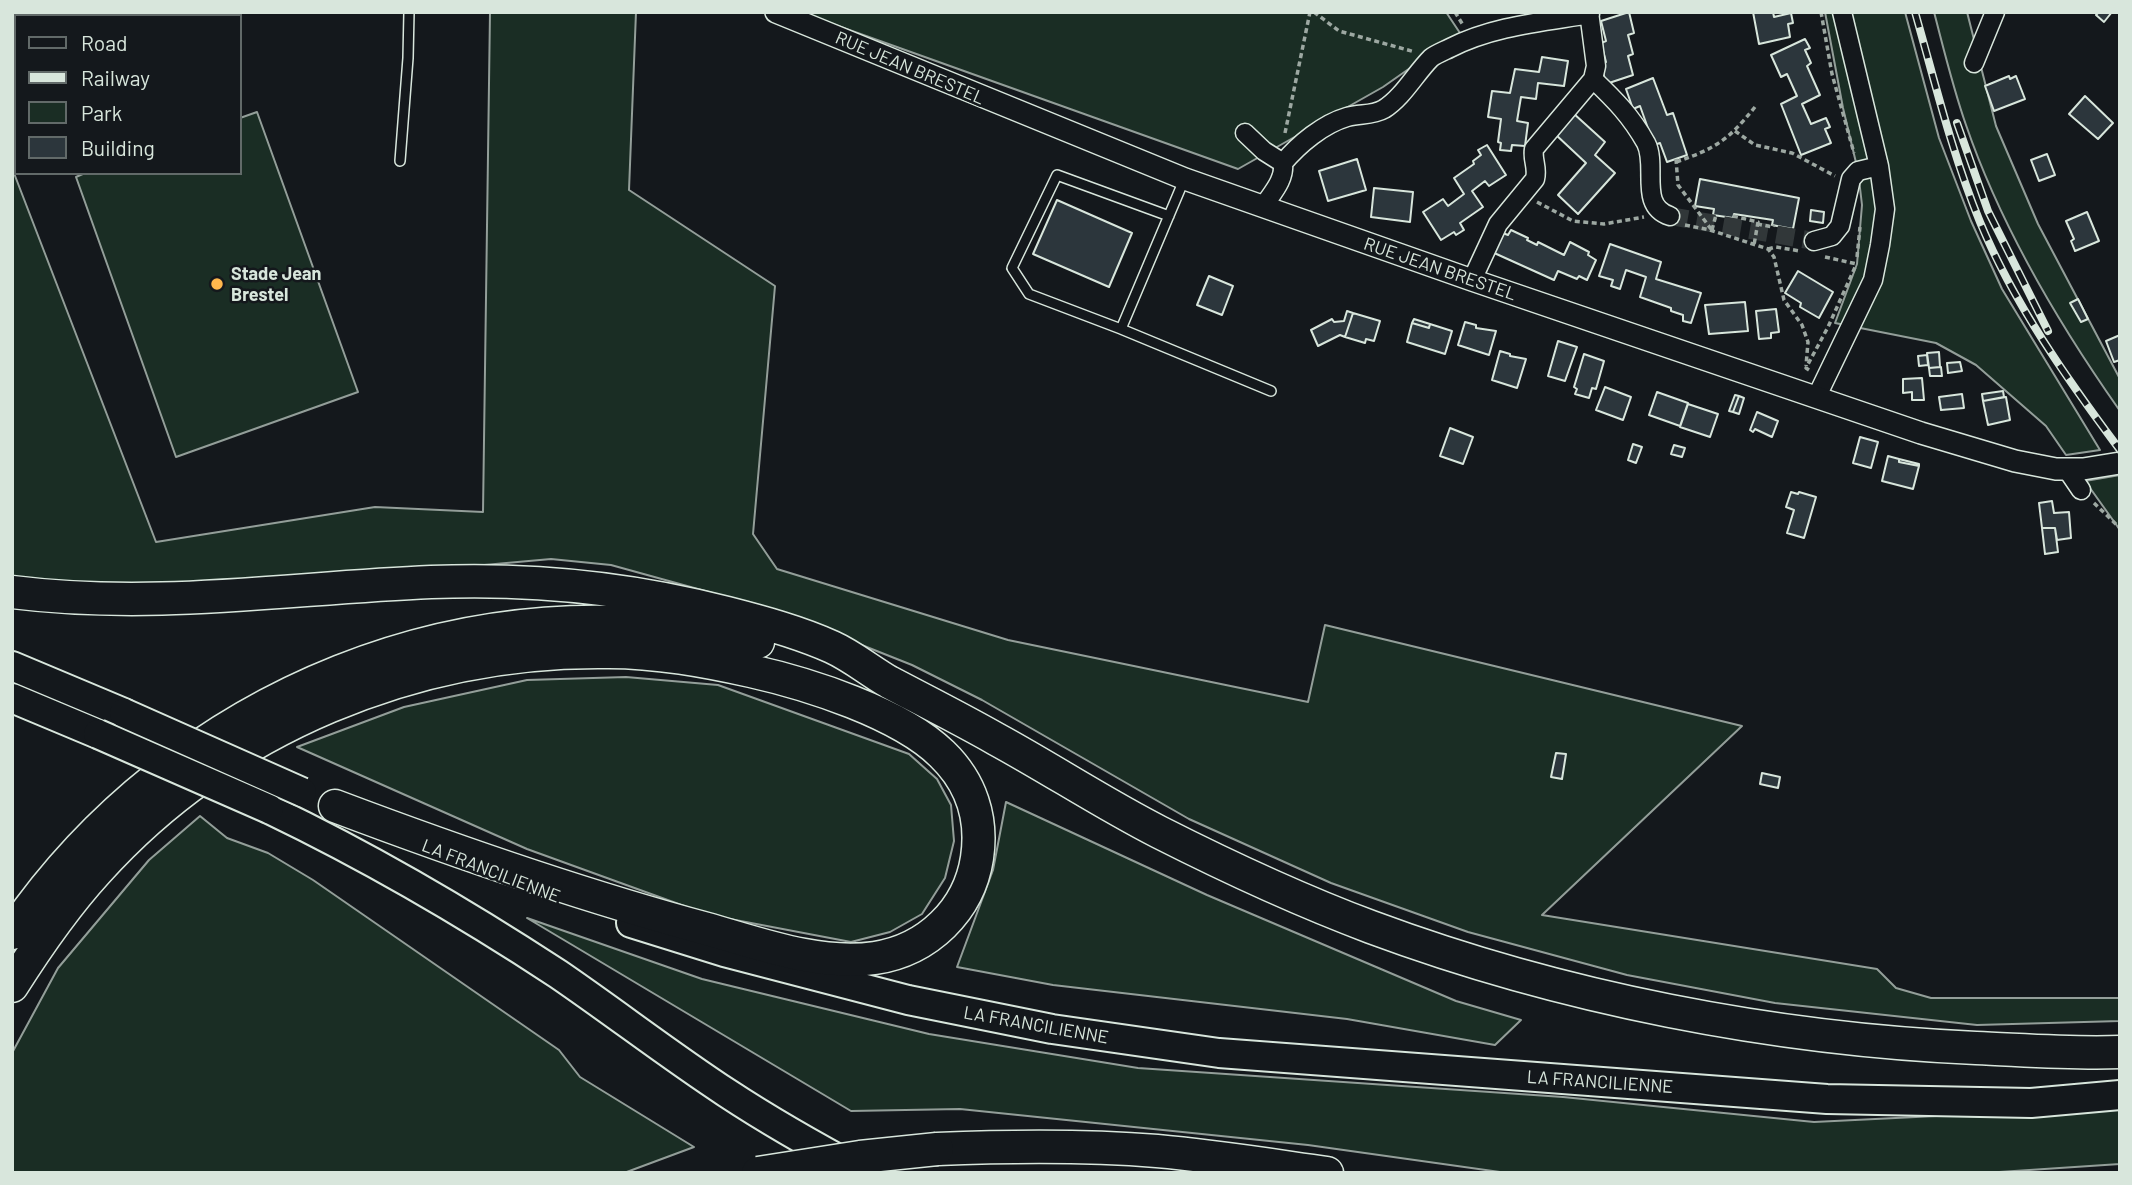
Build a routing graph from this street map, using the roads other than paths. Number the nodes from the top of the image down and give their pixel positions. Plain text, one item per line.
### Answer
1 (409, 12) edge
2 (776, 12) edge
3 (1842, 12) edge
4 (1996, 12) edge
5 (1589, 13) edge
6 (1974, 63) dead end
7 (1593, 79) junction
8 (1245, 133) dead end
9 (1287, 159) junction
10 (400, 161) dead end
11 (1879, 166) junction
12 (1185, 179) junction
13 (1263, 207) junction
14 (1169, 216) junction
15 (1677, 220) tunnel mouth
16 (1814, 242) dead end
17 (1472, 280) junction
18 (1121, 330) junction
19 (1271, 391) dead end
20 (1817, 396) junction
21 (2120, 463) edge
22 (2074, 468) junction
23 (2081, 490) road end
24 (12, 592) edge
25 (12, 666) edge
26 (873, 673) junction
27 (12, 698) edge
28 (335, 806) junction
29 (12, 933) edge
30 (12, 986) edge
31 (2120, 1033) edge
32 (652, 1041) junction
33 (2012, 1049) junction
34 (2120, 1052) edge
35 (2120, 1095) edge
36 (758, 1173) edge
37 (833, 1173) edge
38 (864, 1173) edge
39 (1327, 1173) edge

1 - 10 lane
2 - 12 street, RUE JEAN BRESTEL
3 - 11 street
4 - 6 street
5 - 7 street
5 - 9 street
7 - 15 street
7 - 17 street
8 - 9 street
9 - 13 street
11 - 16 street
11 - 20 street
12 - 13 street, RUE JEAN BRESTEL
12 - 14 lane
13 - 17 street, RUE JEAN BRESTEL
14 - 18 lane
14 - 18 lane
17 - 20 street, RUE JEAN BRESTEL
18 - 19 lane
20 - 22 street, RUE JEAN BRESTEL
21 - 22 street, RUE JEAN BRESTEL
22 - 23 street
24 - 26 highway
25 - 28 highway, LA FRANCILIENNE, bridge
26 - 29 highway
26 - 33 highway
27 - 32 highway, bridge
28 - 30 highway
28 - 35 highway, LA FRANCILIENNE
31 - 33 highway
32 - 37 highway
32 - 38 highway
33 - 34 highway
36 - 39 highway, bridge

